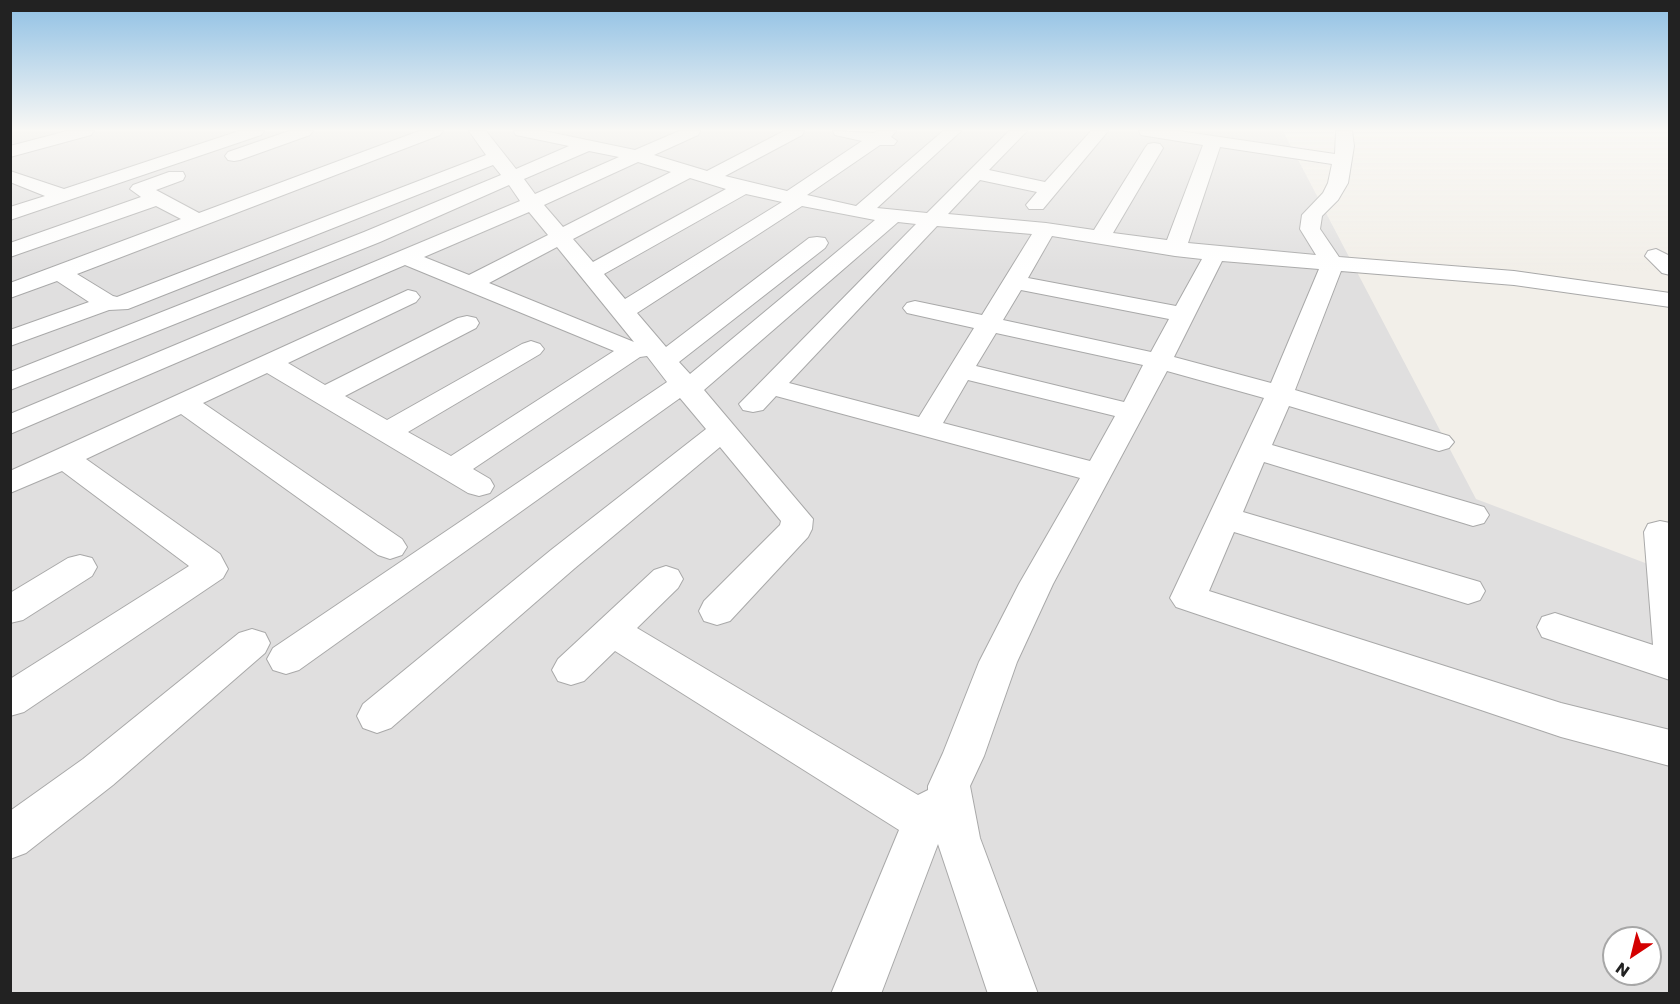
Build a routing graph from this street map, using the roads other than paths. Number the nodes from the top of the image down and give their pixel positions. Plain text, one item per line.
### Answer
1 (17, 178) edge
2 (117, 178) edge
3 (171, 178) edge
4 (310, 178) edge
5 (407, 178) edge
6 (513, 178) joint
7 (577, 178) edge
8 (675, 178) edge
9 (712, 178) edge
10 (823, 178) edge
11 (899, 178) edge
12 (971, 178) edge
13 (998, 178) edge
14 (1059, 178) edge
15 (1130, 178) edge
16 (1200, 178) edge
17 (1339, 178) edge
18 (744, 187) junction
19 (1049, 189) junction
20 (64, 196) junction
21 (796, 198) junction
22 (155, 199) junction
23 (532, 202) junction
24 (860, 213) junction
25 (10, 214) edge
26 (893, 216) junction
27 (931, 219) junction
28 (199, 221) junction
29 (1018, 226) junction
30 (1046, 229) junction
31 (561, 237) junction
32 (1100, 237) junction
33 (817, 243) dead end
34 (1175, 249) junction
35 (10, 251) edge
36 (1215, 254) junction
37 (405, 257) junction
38 (1332, 264) junction
39 (591, 272) junction
40 (60, 273) junction
41 (1013, 282) junction
42 (471, 283) junction
43 (10, 291) edge
44 (408, 297) dead end
45 (101, 299) junction
46 (1670, 300) edge
47 (915, 308) dead end
48 (622, 311) junction
49 (1182, 314) junction
50 (467, 323) dead end
51 (988, 323) junction
52 (10, 339) edge
53 (531, 349) dead end
54 (1159, 359) junction
55 (267, 362) junction
56 (664, 367) junction
57 (960, 370) junction
58 (10, 382) edge
59 (1280, 394) junction
60 (324, 396) junction
61 (183, 402) junction
62 (1131, 412) junction
63 (10, 425) edge
64 (926, 428) junction
65 (722, 431) junction
66 (386, 432) junction
67 (1439, 442) dead end
68 (1255, 450) junction
69 (64, 458) junction
70 (451, 470) junction
71 (1098, 473) junction
72 (10, 483) edge
73 (478, 486) dead end
74 (1473, 515) dead end
75 (1224, 518) junction
76 (1660, 532) dead end
77 (390, 547) dead end
78 (80, 567) dead end
79 (666, 579) dead end
80 (1468, 591) dead end
81 (10, 610) edge
82 (717, 611) dead end
83 (1555, 627) dead end
84 (612, 631) junction
85 (1670, 641) edge
86 (1670, 665) edge
87 (571, 670) dead end
88 (10, 700) edge
89 (377, 716) dead end
90 (1670, 748) edge
91 (949, 786) junction
92 (924, 822) junction
93 (10, 838) edge
94 (856, 993) edge
95 (1013, 993) edge

1 - 20 street
2 - 20 street
3 - 22 street
4 - 28 street
5 - 45 street
6 - 23 street
6 - 58 street
7 - 23 street
8 - 31 street
9 - 18 street
10 - 21 street
11 - 24 street
12 - 27 street
13 - 19 street
14 - 19 street
15 - 32 street
16 - 34 street
17 - 38 street
18 - 21 street
18 - 39 street
19 - 29 street
20 - 25 street
21 - 24 street
21 - 48 street
22 - 28 street
22 - 35 street
23 - 31 street
23 - 37 street
24 - 26 street
26 - 27 street
26 - 56 street
27 - 29 street
27 - 64 street
28 - 40 street
29 - 30 street
30 - 32 street
30 - 41 street
31 - 39 street
31 - 42 street
32 - 34 street
33 - 56 street
34 - 36 street
36 - 38 street
36 - 49 street
37 - 42 street
37 - 63 street
38 - 46 street
38 - 59 street
39 - 48 street
40 - 43 street
40 - 45 street
41 - 49 street
41 - 51 street
42 - 56 street
44 - 55 street
45 - 52 street
47 - 51 street
48 - 56 street
49 - 54 street
50 - 60 street
51 - 54 street
51 - 57 street
53 - 66 street
54 - 59 street
54 - 62 street
55 - 60 street
55 - 61 street
56 - 65 street
56 - 70 street
56 - 93 street
57 - 62 street
57 - 64 street
59 - 67 street
59 - 68 street
60 - 66 street
61 - 69 street
61 - 77 street
62 - 71 street
64 - 71 street
65 - 82 street
65 - 89 street
66 - 70 street
68 - 74 street
68 - 75 street
69 - 72 street
69 - 88 street
70 - 73 street
71 - 91 street
75 - 80 street
75 - 90 street
76 - 85 street
78 - 81 street
79 - 84 street
83 - 86 street
84 - 87 street
84 - 92 street
91 - 92 street
91 - 95 street
92 - 94 street

